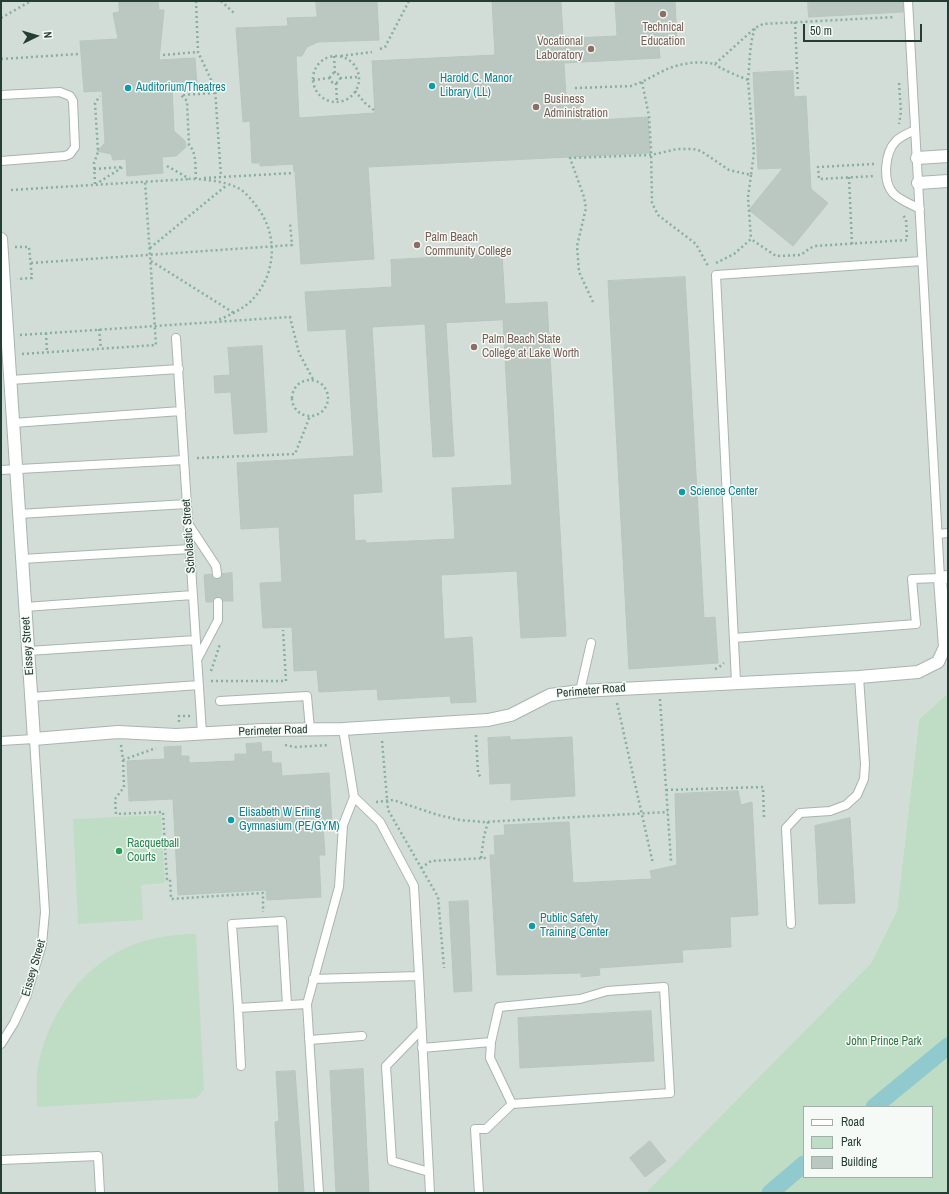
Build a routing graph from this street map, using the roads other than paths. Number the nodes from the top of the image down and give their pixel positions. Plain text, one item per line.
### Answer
1 (908, 1) edge
2 (1, 95) edge
3 (915, 130) junction
4 (948, 156) edge
5 (916, 158) junction
6 (1, 161) edge
7 (948, 181) edge
8 (918, 183) junction
9 (920, 209) junction
10 (1, 240) edge
11 (922, 261) junction
12 (176, 338) dead end
13 (5, 365) edge
14 (179, 369) junction
15 (10, 380) junction
16 (181, 412) junction
17 (13, 423) junction
18 (184, 460) junction
19 (16, 469) junction
20 (1, 470) edge
21 (187, 504) junction
22 (19, 514) junction
23 (188, 523) junction
24 (948, 533) edge
25 (938, 534) junction
26 (190, 549) junction
27 (22, 560) junction
28 (217, 574) dead end
29 (944, 578) edge
30 (193, 595) junction
31 (218, 602) dead end
32 (25, 607) junction
33 (734, 638) junction
34 (196, 640) junction
35 (591, 644) dead end
36 (28, 651) junction
37 (197, 659) junction
38 (859, 677) junction
39 (736, 682) junction
40 (199, 685) junction
41 (580, 690) junction
42 (31, 697) junction
43 (220, 701) dead end
44 (310, 729) junction
45 (343, 729) junction
46 (202, 733) junction
47 (34, 739) junction
48 (1, 741) edge
49 (354, 797) junction
50 (790, 924) dead end
51 (419, 976) junction
52 (313, 979) junction
53 (307, 1004) junction
54 (287, 1005) junction
55 (238, 1008) junction
56 (421, 1030) junction
57 (362, 1036) dead end
58 (309, 1040) junction
59 (492, 1042) junction
60 (1, 1044) edge
61 (422, 1048) junction
62 (241, 1066) dead end
63 (512, 1104) junction
64 (1, 1160) edge
65 (429, 1172) junction
66 (100, 1193) edge
67 (319, 1193) edge
68 (430, 1193) edge
69 (479, 1193) edge

1 - 3 lane
2 - 6 lane
3 - 5 lane
3 - 9 lane
4 - 5 street
5 - 8 lane
7 - 8 street
8 - 9 lane
9 - 11 lane
10 - 13 street, Eissey Street
11 - 25 lane
11 - 33 lane
12 - 14 lane, Scholastic Street
13 - 15 street, Eissey Street
14 - 15 lane
14 - 16 lane, Scholastic Street
15 - 17 street, Eissey Street
16 - 17 lane
16 - 18 lane, Scholastic Street
17 - 19 street, Eissey Street
18 - 19 lane
18 - 21 lane, Scholastic Street
19 - 20 lane
19 - 22 street, Eissey Street
21 - 22 lane
21 - 23 lane, Scholastic Street
22 - 27 street, Eissey Street
23 - 26 lane, Scholastic Street
23 - 28 lane
24 - 25 lane
25 - 29 lane
26 - 27 lane
26 - 30 lane, Scholastic Street
27 - 32 street, Eissey Street
29 - 33 lane
29 - 38 street, Perimeter Road
30 - 32 lane
30 - 34 lane, Scholastic Street
31 - 37 lane
32 - 36 street, Eissey Street
33 - 39 lane
34 - 36 lane
34 - 37 lane, Scholastic Street
35 - 41 lane
36 - 42 street, Eissey Street
37 - 40 lane, Scholastic Street
38 - 39 street, Perimeter Road
38 - 50 lane
39 - 41 street, Perimeter Road
40 - 42 lane
40 - 46 lane, Scholastic Street
41 - 45 street, Perimeter Road
42 - 47 street, Eissey Street
43 - 44 lane
44 - 45 street, Perimeter Road
44 - 46 street, Perimeter Road
45 - 49 lane
46 - 47 street, Perimeter Road
47 - 48 lane
47 - 60 lane, Eissey Street
49 - 51 lane
49 - 52 lane
51 - 52 lane
51 - 56 lane
52 - 53 lane
53 - 54 lane
53 - 58 lane
54 - 55 lane
54 - 55 lane
55 - 62 lane
56 - 61 lane
56 - 65 lane
57 - 58 lane
58 - 67 lane
59 - 61 lane
59 - 63 lane
59 - 63 lane
61 - 65 lane
63 - 69 lane
64 - 66 lane
65 - 68 lane

